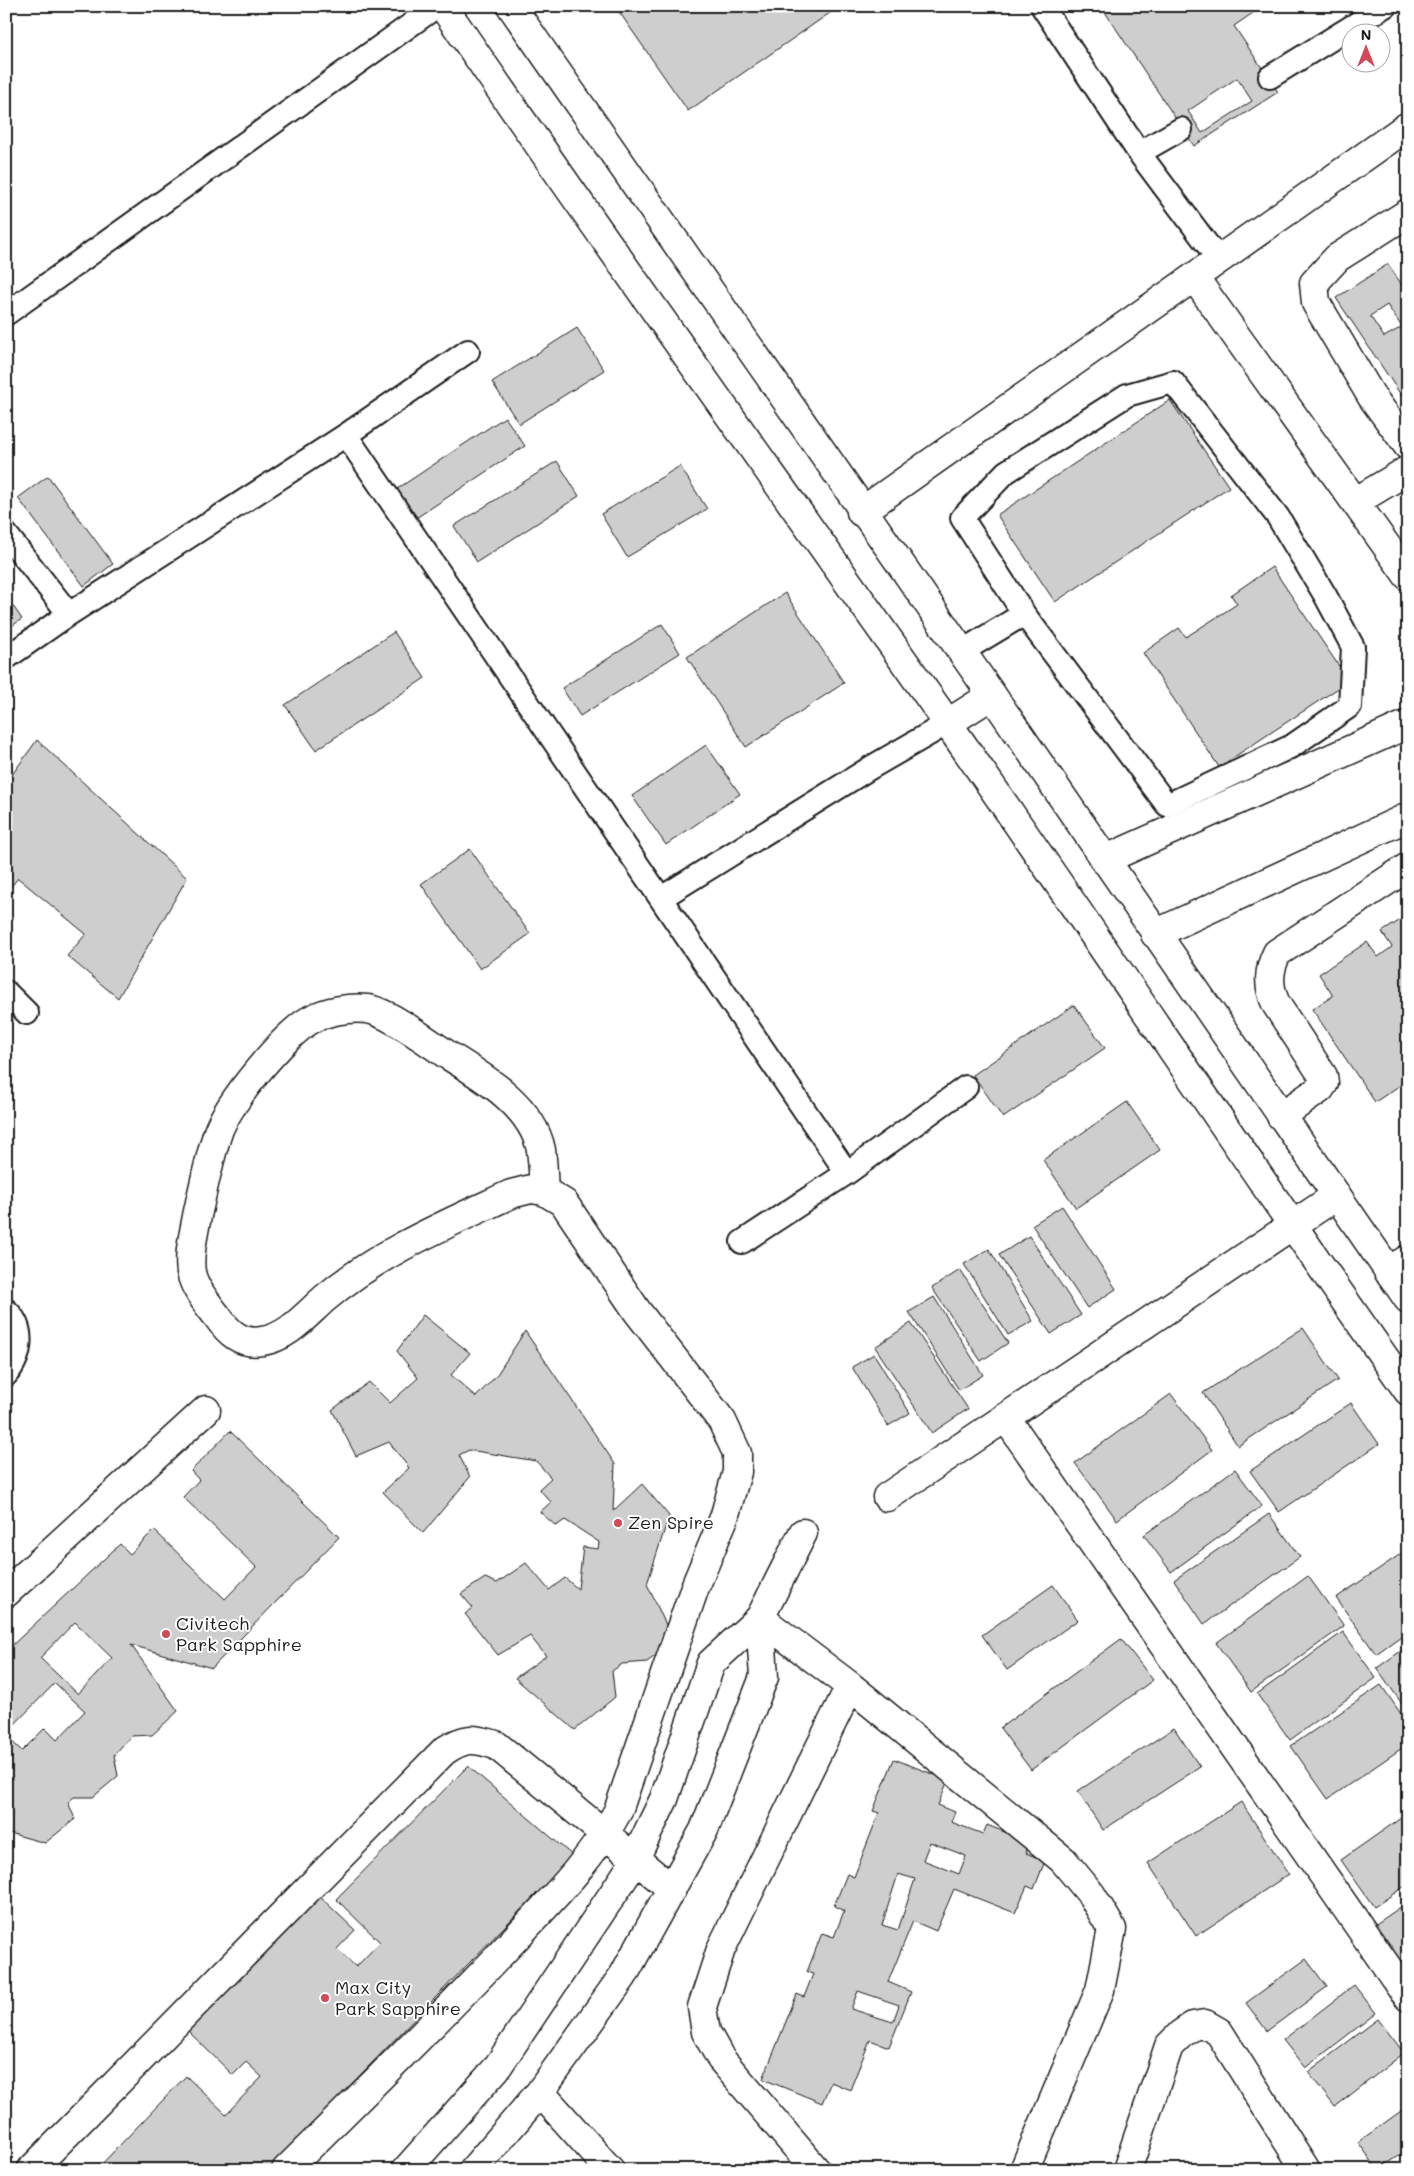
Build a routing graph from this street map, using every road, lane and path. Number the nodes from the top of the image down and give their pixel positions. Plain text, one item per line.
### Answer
1 (437, 6) edge
2 (442, 6) edge
3 (511, 6) edge
4 (1042, 6) edge
5 (1385, 6) edge
6 (1270, 77) dead end
7 (1408, 126) edge
8 (1180, 129) dead end
9 (1139, 153) junction
10 (1408, 213) edge
11 (1218, 260) junction
12 (1194, 277) junction
13 (6, 314) edge
14 (468, 351) dead end
15 (346, 435) junction
16 (1408, 446) edge
17 (1408, 470) edge
18 (1355, 502) junction
19 (862, 512) junction
20 (6, 534) edge
21 (1408, 576) edge
22 (69, 614) junction
23 (1024, 614) junction
24 (961, 652) junction
25 (6, 658) edge
26 (992, 695) junction
27 (948, 723) junction
28 (1408, 724) edge
29 (1408, 817) edge
30 (1104, 860) junction
31 (1408, 867) edge
32 (662, 898) junction
33 (1155, 934) junction
34 (6, 992) edge
35 (27, 1013) dead end
36 (966, 1088) dead end
37 (1280, 1116) junction
38 (847, 1173) junction
39 (544, 1191) junction
40 (1336, 1196) junction
41 (1292, 1227) junction
42 (742, 1242) dead end
43 (1398, 1265) edge
44 (1408, 1299) edge
45 (6, 1310) edge
46 (6, 1374) edge
47 (1408, 1391) edge
48 (206, 1410) dead end
49 (1006, 1418) junction
50 (887, 1497) dead end
51 (803, 1533) dead end
52 (6, 1593) edge
53 (760, 1618) junction
54 (850, 1686) junction
55 (606, 1835) junction
56 (635, 1858) junction
57 (672, 1889) junction
58 (1408, 1996) edge
59 (540, 2092) junction
60 (31, 2170) edge
61 (286, 2170) edge
62 (406, 2170) edge
63 (473, 2170) edge
64 (610, 2170) edge
65 (816, 2170) edge
66 (1024, 2170) edge
67 (1127, 2170) edge
68 (1306, 2170) edge

1 - 13 lane
2 - 27 street
3 - 19 street
4 - 9 lane
5 - 6 lane
7 - 11 street
8 - 9 lane
9 - 11 lane
10 - 16 street
11 - 12 street
12 - 18 street
12 - 19 street
14 - 15 lane
15 - 22 lane
15 - 32 lane
17 - 18 street
18 - 21 street
19 - 24 street
20 - 22 lane
22 - 25 lane
23 - 23 lane
23 - 24 lane
24 - 26 street
26 - 27 street
26 - 30 street
27 - 32 lane
27 - 41 street
28 - 30 street
29 - 33 street
30 - 33 street
31 - 37 street
32 - 38 lane
33 - 37 street
34 - 35 lane
36 - 38 lane
37 - 40 street
38 - 42 lane
39 - 39 street
39 - 55 street
40 - 41 street
40 - 43 street
41 - 47 street
41 - 49 street
43 - 44 street
45 - 46 lane
48 - 52 street
49 - 50 street
49 - 58 street
51 - 53 street
53 - 54 street
53 - 56 street
53 - 57 street
54 - 65 street
54 - 66 street
55 - 56 street
55 - 60 street
55 - 61 street
56 - 57 street
56 - 62 street
57 - 59 street
59 - 63 street
59 - 64 street
67 - 68 street

